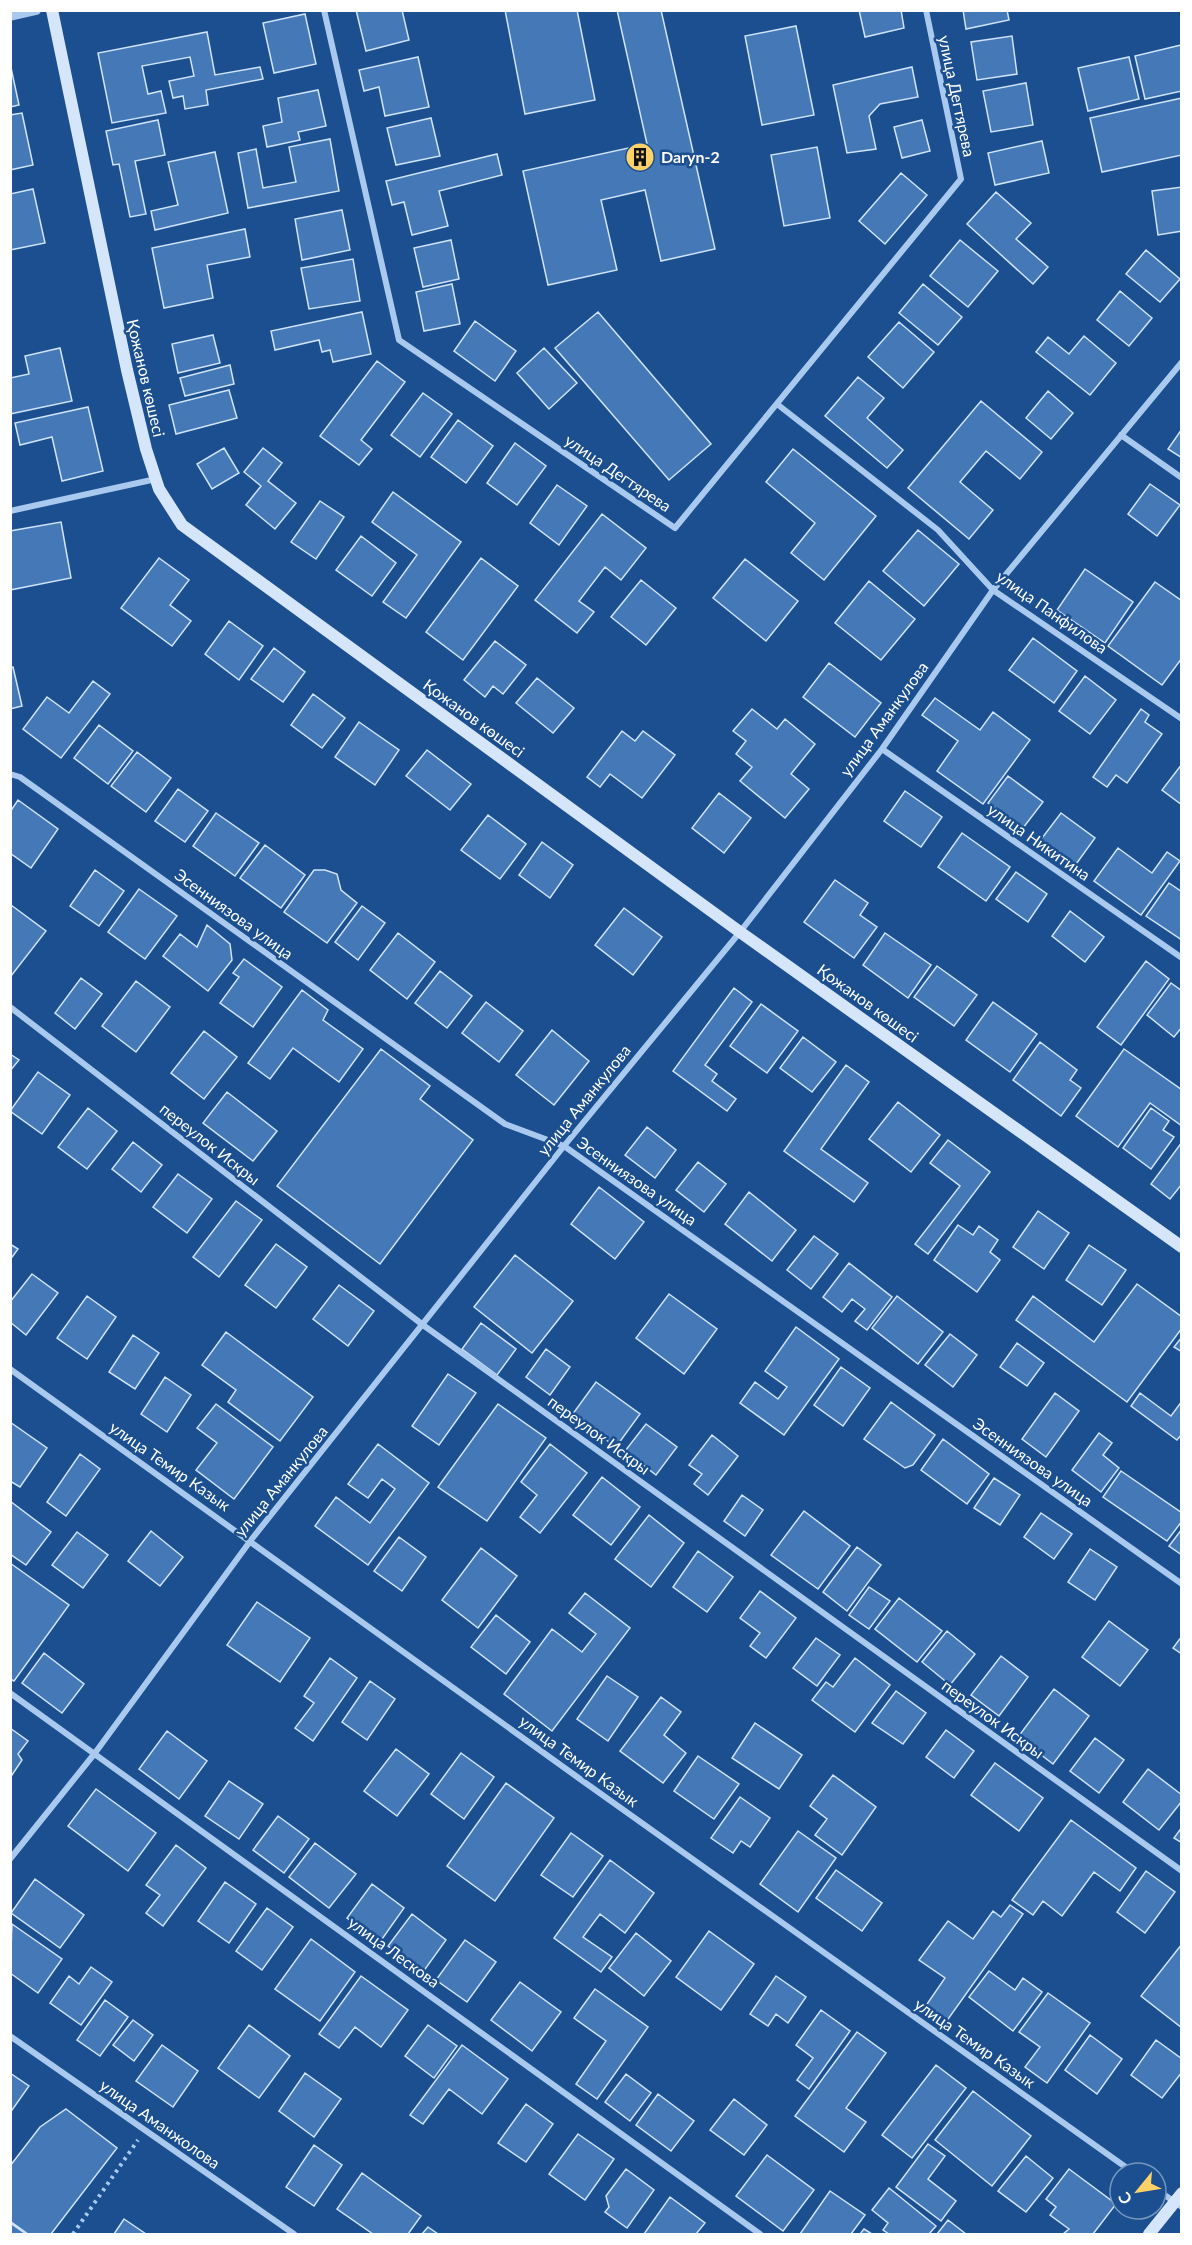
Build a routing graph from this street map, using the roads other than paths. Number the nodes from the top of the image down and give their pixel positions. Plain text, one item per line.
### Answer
1 (36, 10) edge
2 (52, 10) edge
3 (324, 10) edge
4 (926, 10) edge
5 (10, 16) edge
6 (1182, 362) edge
7 (777, 404) junction
8 (1121, 435) junction
9 (1182, 478) edge
10 (156, 479) junction
11 (10, 511) edge
12 (993, 590) junction
13 (1182, 719) edge
14 (882, 749) junction
15 (10, 774) edge
16 (740, 932) junction
17 (1182, 958) edge
18 (10, 1007) edge
19 (564, 1146) junction
20 (1182, 1247) edge
21 (423, 1325) junction
22 (10, 1369) edge
23 (251, 1540) junction
24 (1182, 1584) edge
25 (10, 1693) edge
26 (95, 1753) junction
27 (10, 1859) edge
28 (1182, 1871) edge
29 (10, 2036) edge
30 (1117, 2161) edge
31 (1179, 2201) edge
32 (294, 2235) edge
33 (760, 2235) edge
34 (1149, 2235) edge

1 - 5 street
2 - 10 main road, Қожанов көшесі
3 - 7 street, улица Дегтярева
4 - 7 street, улица Дегтярева
6 - 8 street, улица Аманкулова
7 - 12 street, улица Панфилова
8 - 9 street
8 - 12 street, улица Аманкулова
10 - 11 street
10 - 16 main road, Қожанов көшесі
12 - 13 street, улица Панфилова
12 - 14 street, улица Аманкулова
14 - 16 street, улица Аманкулова
14 - 17 street, улица Никитина
15 - 19 street, Эсенниязова улица
16 - 19 street, улица Аманкулова
16 - 20 main road, Қожанов көшесі
18 - 21 street, переулок Искры
19 - 21 street, улица Аманкулова
19 - 24 street, Эсенниязова улица
21 - 23 street, улица Аманкулова
21 - 28 street, переулок Искры
22 - 23 street, улица Темир Казык
23 - 26 street, улица Аманкулова
23 - 30 street, улица Темир Казык
25 - 26 street, улица Лескова
26 - 27 street, улица Аманкулова
26 - 33 street, улица Лескова
29 - 32 street, улица Аманжолова
31 - 34 main road

